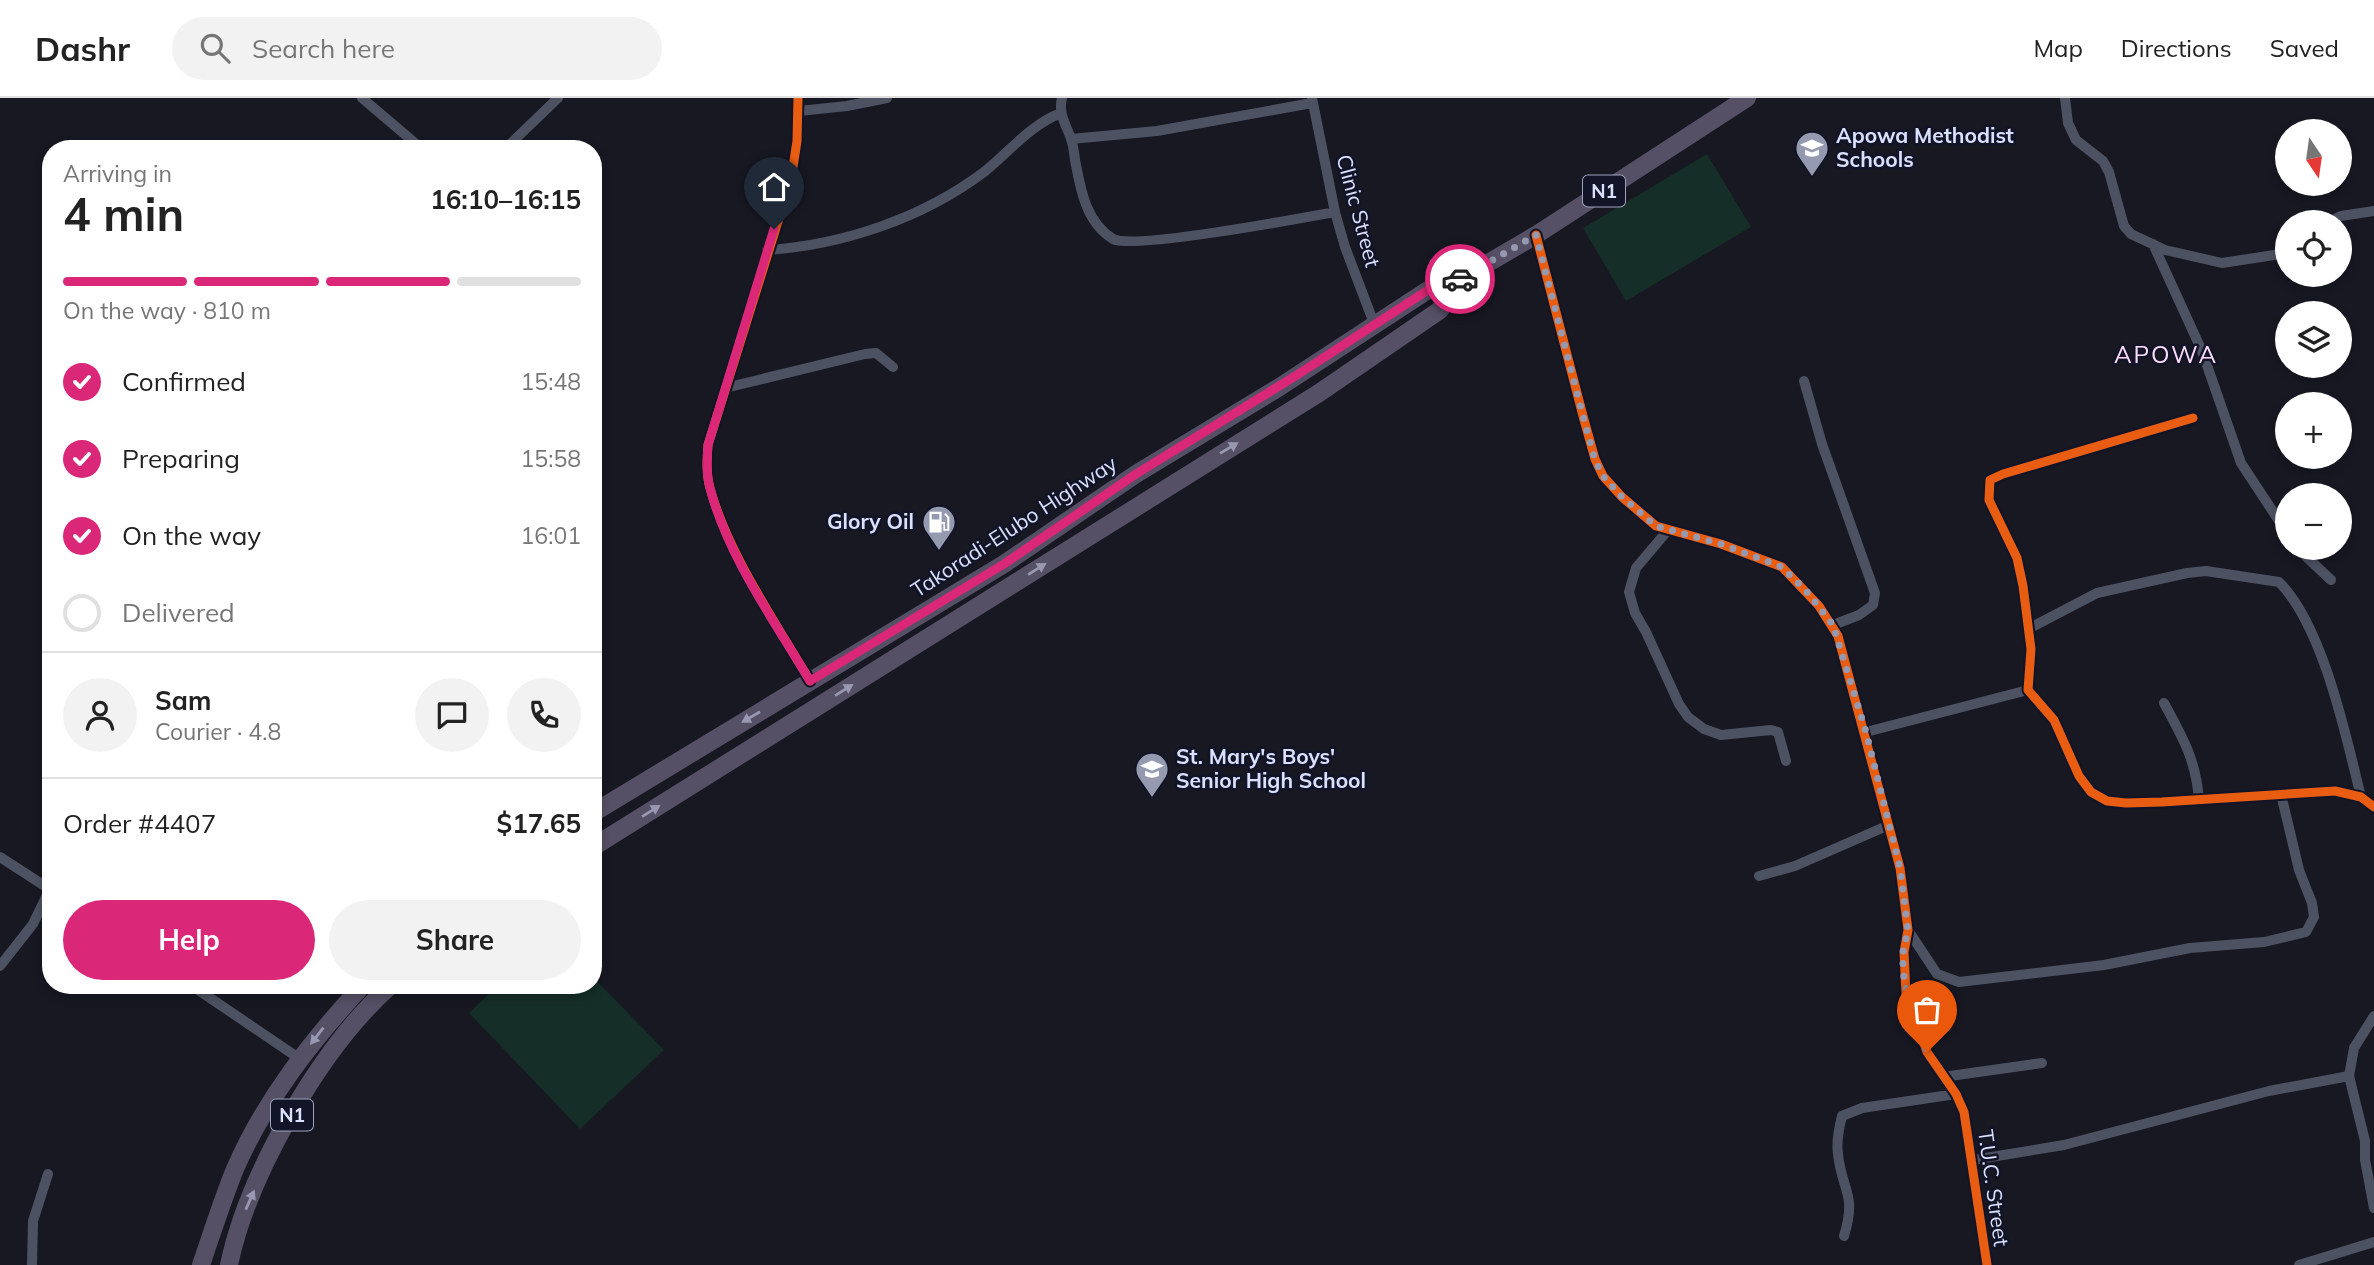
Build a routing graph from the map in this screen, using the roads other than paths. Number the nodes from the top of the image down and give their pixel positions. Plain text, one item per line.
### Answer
1 (362, 98) edge
2 (558, 98) edge
3 (798, 98) edge
4 (887, 98) edge
5 (1062, 98) edge
6 (1748, 98) edge
7 (2066, 98) edge
8 (1312, 100) edge
9 (799, 111) junction
10 (1061, 113) junction
11 (1071, 139) junction
12 (411, 140) edge
13 (514, 140) edge
14 (2374, 211) edge
15 (1335, 212) junction
16 (2352, 214) edge
17 (1536, 235) junction
18 (2153, 244) junction
19 (767, 250) junction
20 (2275, 255) edge
21 (1459, 280) junction
22 (1375, 326) junction
23 (893, 367) dead end
24 (1804, 381) dead end
25 (725, 388) junction
26 (2193, 418) dead end
27 (2275, 515) edge
28 (1668, 530) junction
29 (2310, 560) edge
30 (2331, 580) dead end
31 (1833, 625) junction
32 (2030, 628) junction
33 (810, 681) junction
34 (2028, 690) junction
35 (2164, 703) dead end
36 (1866, 732) junction
37 (1786, 761) dead end
38 (2281, 794) junction
39 (2361, 797) junction
40 (2199, 800) junction
41 (2374, 807) edge
42 (602, 808) edge
43 (1889, 825) junction
44 (602, 842) edge
45 (0, 857) edge
46 (1759, 876) dead end
47 (42, 885) edge
48 (42, 906) edge
49 (1908, 930) junction
50 (0, 966) edge
51 (204, 994) edge
52 (355, 994) edge
53 (382, 994) edge
54 (2374, 1016) edge
55 (300, 1059) junction
56 (2042, 1063) dead end
57 (2349, 1076) junction
58 (1943, 1077) junction
59 (1956, 1094) junction
60 (2369, 1142) edge
61 (1973, 1160) junction
62 (48, 1174) dead end
63 (2374, 1208) edge
64 (1844, 1236) dead end
65 (2374, 1241) edge
66 (32, 1265) edge
67 (201, 1265) edge
68 (229, 1265) edge
69 (1987, 1265) edge
70 (2299, 1265) edge

1 - 12 street
2 - 13 street
3 - 9 street
4 - 9 street
5 - 10 street
6 - 17 highway, Takoradi-Elubo Highway / N1
7 - 18 street
8 - 11 street
8 - 15 street, Clinic Street
9 - 19 street
10 - 11 street
10 - 19 street
11 - 15 street
14 - 16 street
15 - 22 street, Clinic Street
17 - 21 highway, Takoradi-Elubo Highway / N1
17 - 28 street, T.U.C. Street
18 - 20 street
18 - 27 street
19 - 25 street
21 - 22 highway, Takoradi-Elubo Highway / N1
44 -> 21 highway, Takoradi-Elubo Highway / N1
22 - 33 highway, Takoradi-Elubo Highway / N1
23 - 25 street
24 - 31 street
25 - 33 street
26 - 32 street
28 - 31 street, T.U.C. Street
28 - 37 street
29 - 30 street
31 - 36 street, T.U.C. Street
32 - 34 street
32 - 39 street
33 -> 42 highway, Takoradi-Elubo Highway / N1
34 - 36 street
34 - 40 street
35 - 40 street
36 - 43 street, T.U.C. Street
38 - 39 street
38 - 40 street
38 - 49 street
39 - 41 street
43 - 46 street
43 - 49 street, T.U.C. Street
45 - 47 street
48 - 50 street
49 - 58 street, T.U.C. Street
51 - 55 street
52 -> 55 highway, N1
68 -> 53 highway, N1
54 - 57 street
55 - 67 highway, N1
56 - 58 street
57 - 60 street
57 - 61 street
58 - 59 street, T.U.C. Street
59 - 61 street, T.U.C. Street
59 - 64 street
60 - 63 street
61 - 69 street, T.U.C. Street
62 - 66 street
65 - 70 street

